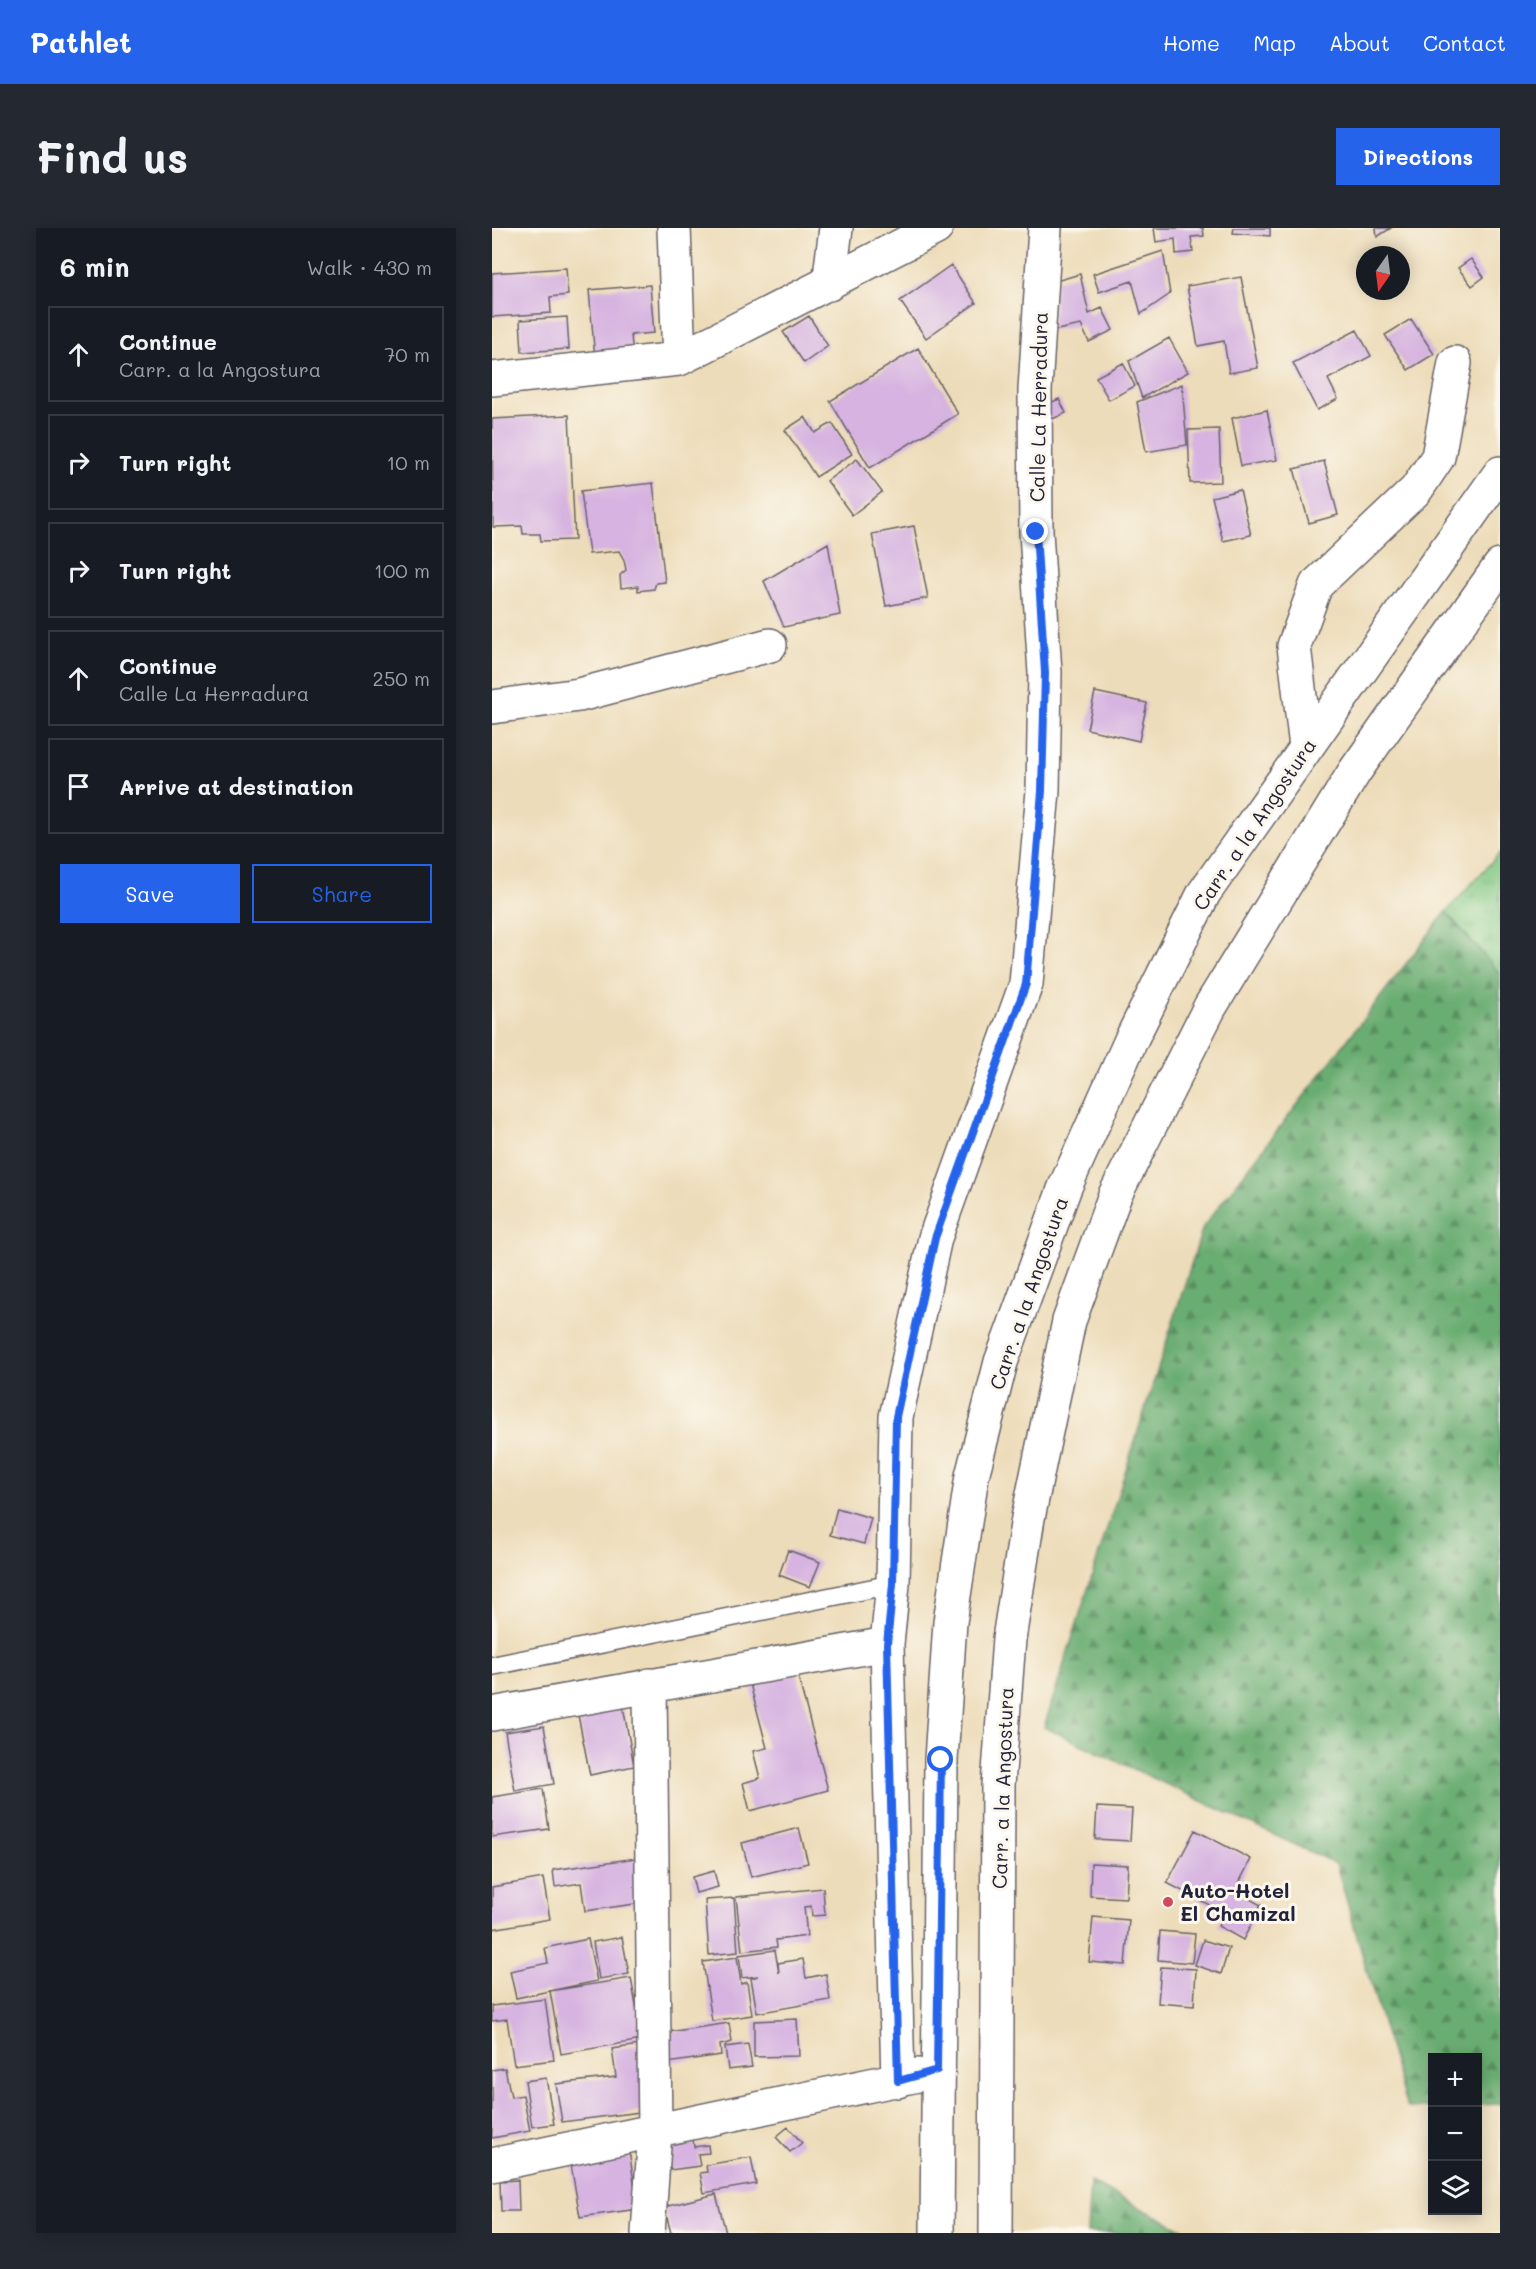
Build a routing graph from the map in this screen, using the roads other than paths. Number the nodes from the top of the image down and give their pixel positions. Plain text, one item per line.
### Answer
1 (674, 228) edge
2 (836, 228) edge
3 (936, 228) edge
4 (1045, 228) edge
5 (829, 284) junction
6 (680, 359) junction
7 (1455, 363) dead end
8 (492, 379) edge
9 (1500, 473) edge
10 (1500, 566) edge
11 (770, 645) dead end
12 (492, 707) edge
13 (1306, 747) junction
14 (893, 1584) junction
15 (887, 1644) junction
16 (492, 1666) edge
17 (650, 1685) junction
18 (492, 1714) edge
19 (937, 2070) junction
20 (898, 2081) junction
21 (655, 2132) junction
22 (492, 2165) edge
23 (648, 2233) edge
24 (937, 2233) edge
25 (996, 2233) edge

1 - 6 street
2 - 5 street
3 - 5 street
4 - 14 street, Calle La Herradura
5 - 6 street
6 - 8 street
7 - 13 street
9 - 13 street, Carr. a la Angostura
10 - 25 street, Carr. a la Angostura
11 - 12 street
13 - 19 street, Carr. a la Angostura
14 - 15 street, Calle La Herradura
14 - 16 lane
15 - 17 street
15 - 20 street, Calle La Herradura
17 - 18 street
17 - 21 street
19 - 20 street
19 - 24 street, Carr. a la Angostura
20 - 21 street
21 - 22 street
21 - 23 street

